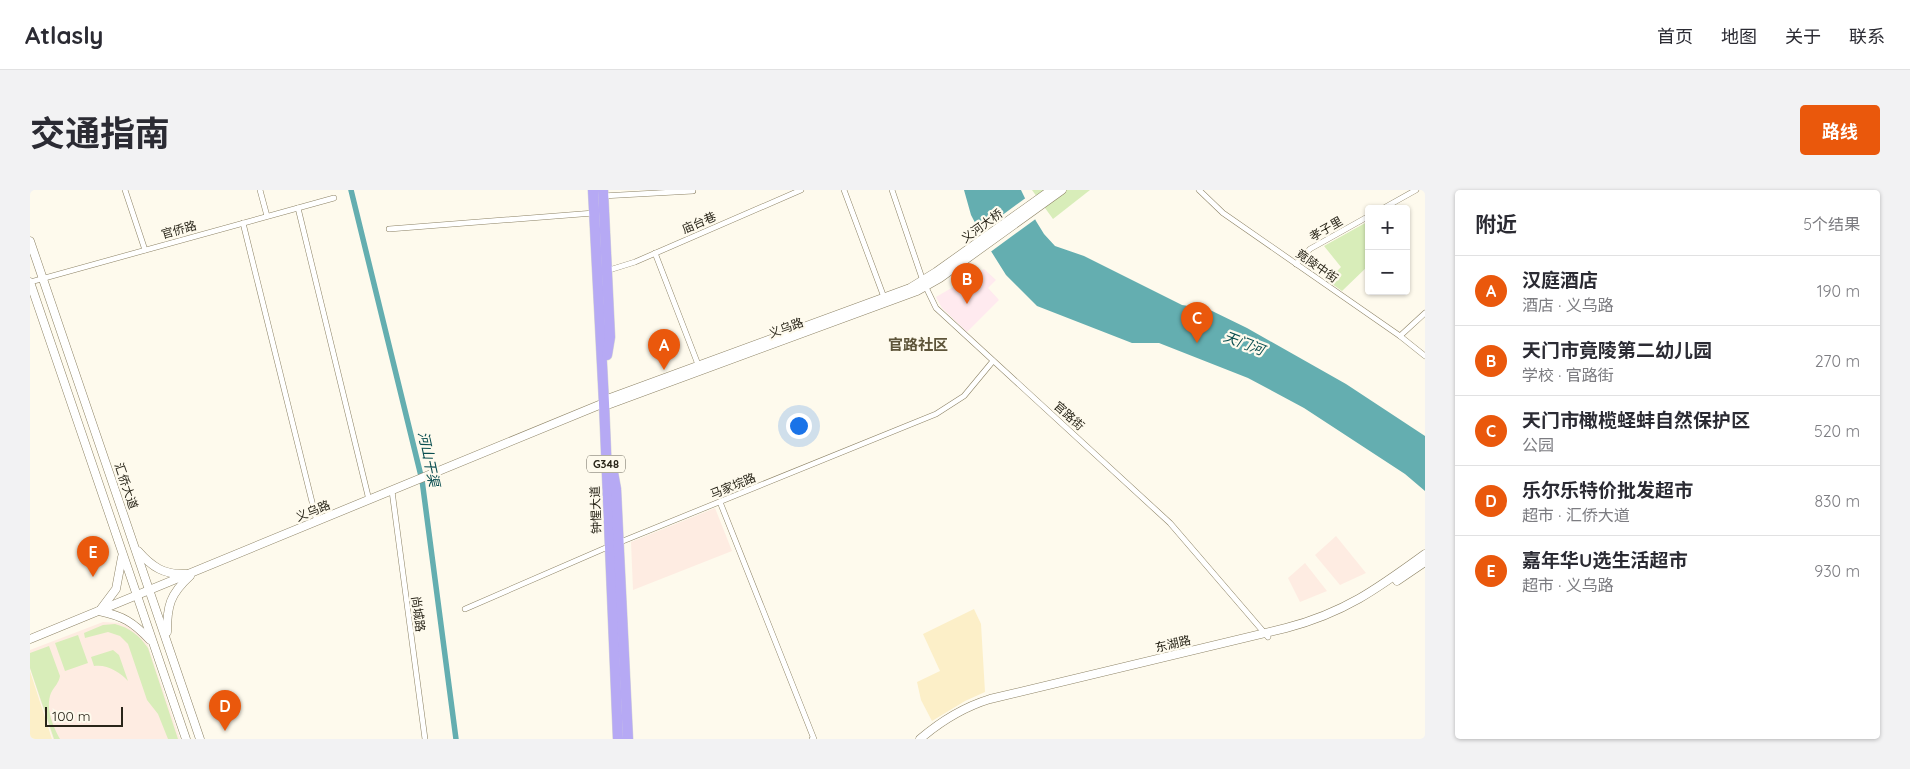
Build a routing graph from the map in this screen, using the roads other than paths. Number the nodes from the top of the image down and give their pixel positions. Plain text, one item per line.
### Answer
1 (125, 190) edge
2 (260, 190) edge
3 (589, 190) edge
4 (801, 190) edge
5 (844, 190) edge
6 (892, 190) edge
7 (1051, 190) edge
8 (1062, 190) edge
9 (1199, 190) edge
10 (1416, 190) edge
11 (693, 191) dead end
12 (600, 192) edge
13 (334, 198) dead end
14 (1039, 202) junction
15 (1389, 205) edge
16 (298, 208) junction
17 (592, 214) junction
18 (267, 216) junction
19 (1365, 218) edge
20 (243, 223) junction
21 (389, 229) dead end
22 (30, 241) edge
23 (145, 250) junction
24 (655, 253) junction
25 (966, 256) joint
26 (1296, 264) junction
27 (605, 271) junction
28 (43, 278) junction
29 (30, 282) edge
30 (924, 284) junction
31 (885, 300) junction
32 (1425, 313) edge
33 (1400, 336) junction
34 (604, 355) junction
35 (1425, 356) edge
36 (993, 361) junction
37 (700, 369) junction
38 (608, 402) junction
39 (392, 491) junction
40 (369, 500) junction
41 (720, 502) junction
42 (317, 522) junction
43 (612, 546) junction
44 (135, 547) junction
45 (122, 554) junction
46 (1425, 554) edge
47 (1425, 562) edge
48 (193, 573) junction
49 (150, 590) junction
50 (137, 595) junction
51 (465, 609) dead end
52 (99, 611) junction
53 (616, 633) junction
54 (1266, 635) junction
55 (30, 639) edge
56 (167, 640) junction
57 (153, 644) junction
58 (622, 738) edge
59 (186, 739) edge
60 (200, 739) edge
61 (425, 739) edge
62 (813, 739) edge
63 (920, 739) edge
64 (926, 739) edge

1 - 23 street
2 - 18 street
3 - 17 highway
4 - 24 street, 庙台巷
5 - 31 street
6 - 30 street, 官路街
7 - 14 main road
8 - 14 main road
9 - 26 street, 竟陵中街
10 - 15 street
11 - 12 street
12 - 17 highway, 钟惺大道 / G348
12 - 27 highway, 钟惺大道 / G348
13 - 16 street, 官侨路
14 - 25 main road, 义河大桥
16 - 18 street, 官侨路
16 - 40 street
17 - 21 street
17 - 34 highway, 钟惺大道 / G348
18 - 20 street, 官侨路
19 - 26 street, 孝子里
20 - 23 street, 官侨路
20 - 42 street
22 - 28 main road, 汇侨大道
23 - 28 street, 官侨路
24 - 27 street, 庙台巷
24 - 37 street
25 - 30 main road, 义乌路
26 - 33 street, 竟陵中街
27 - 34 highway, 钟惺大道 / G348
28 - 29 street, 官侨路
28 - 44 main road, 汇侨大道
29 - 45 main road, 汇侨大道
30 - 31 main road, 义乌路
30 - 36 street, 官路街
31 - 37 main road, 义乌路
32 - 33 street
33 - 35 street, 竟陵中街
34 - 38 highway, 钟惺大道 / G348
36 - 41 street, 马家垸路
36 - 54 street, 官路街
37 - 38 main road, 义乌路
38 - 39 main road, 义乌路
38 - 43 highway, 钟惺大道 / G348
39 - 40 main road, 义乌路
39 - 61 street, 尚城路
40 - 42 main road, 义乌路
41 - 43 street, 马家垸路
41 - 62 street
42 - 48 main road, 义乌路
43 - 51 street, 马家垸路
43 - 53 highway, 钟惺大道 / G348
44 - 48 main road
44 - 49 main road, 汇侨大道
45 - 50 main road, 汇侨大道
45 - 52 main road
46 - 54 main road, 东湖路
47 - 54 main road, 东湖路
48 - 49 main road, 义乌路
48 - 56 main road
49 - 50 main road, 义乌路
49 - 56 main road, 汇侨大道
50 - 52 main road, 义乌路
50 - 57 main road, 汇侨大道
52 - 55 main road, 义乌路
52 - 57 main road
53 - 58 highway, 钟惺大道 / G348
53 - 58 highway, 钟惺大道 / G348
54 - 63 main road, 东湖路
54 - 64 main road, 东湖路
56 - 60 main road, 汇侨大道
57 - 59 main road, 汇侨大道

